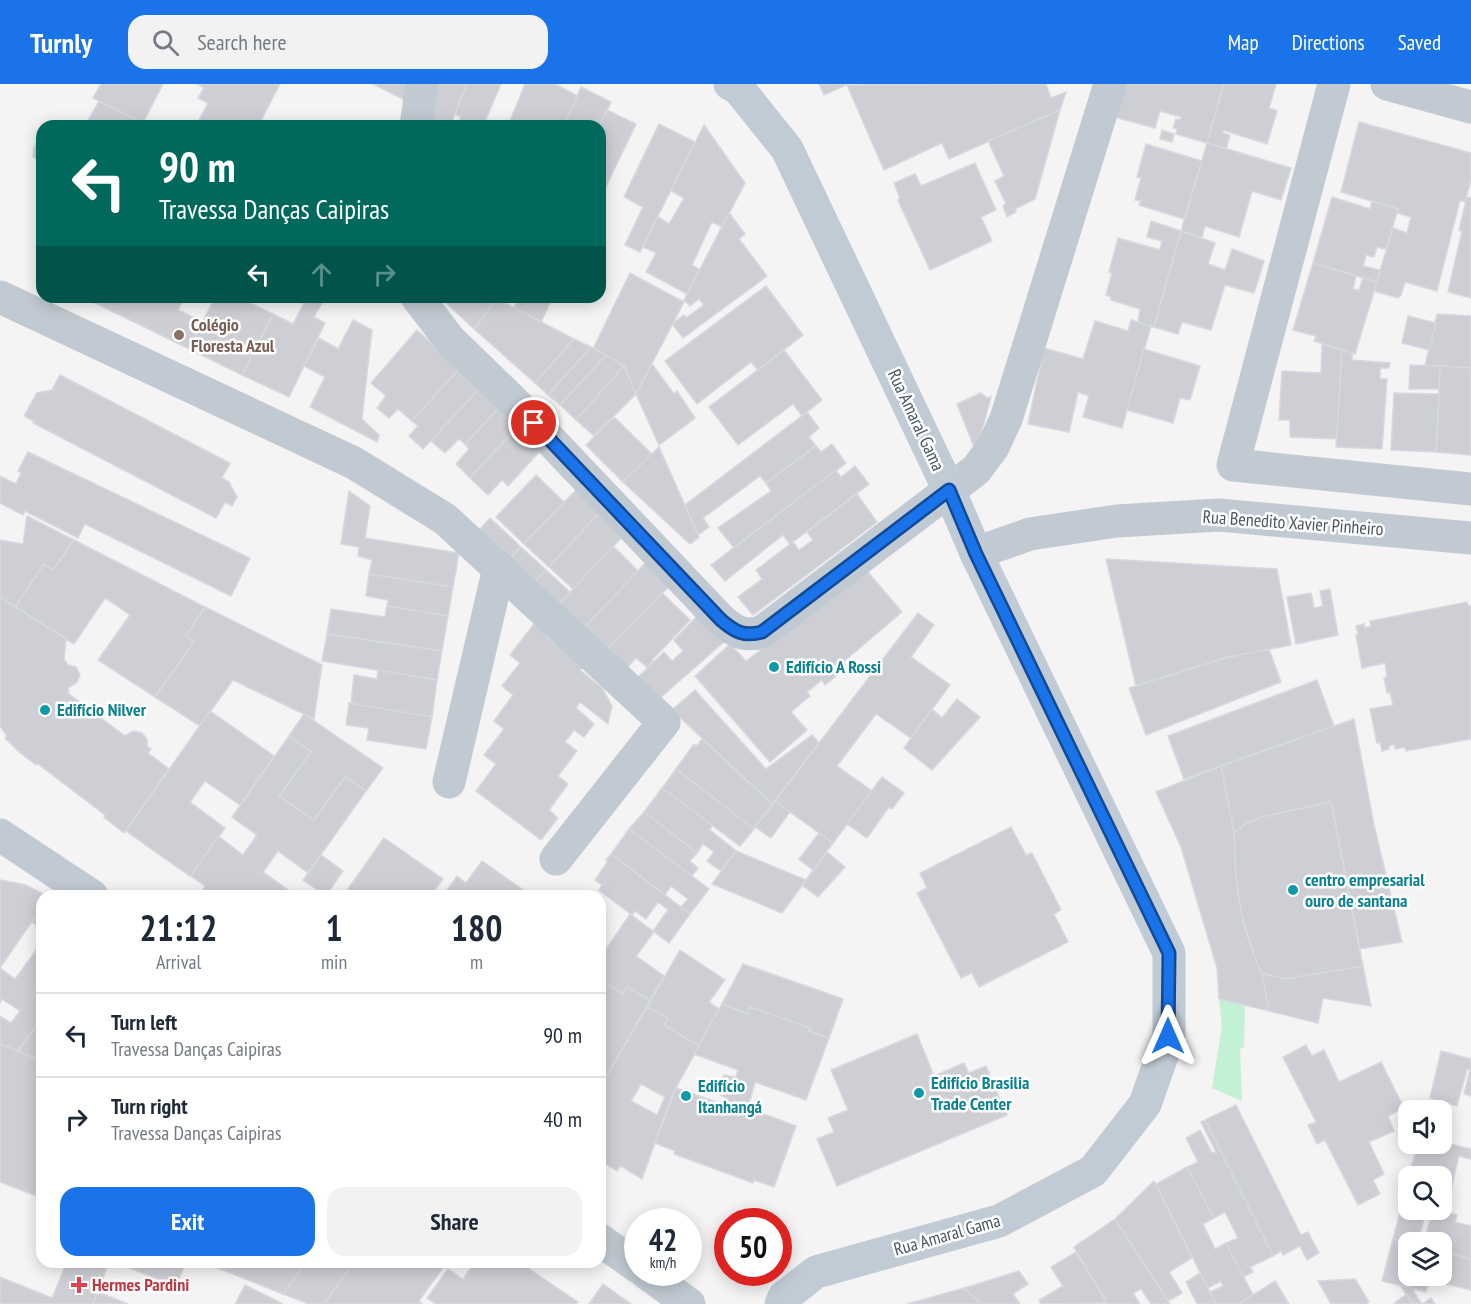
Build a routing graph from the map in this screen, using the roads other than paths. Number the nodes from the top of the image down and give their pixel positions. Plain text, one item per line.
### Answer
1 (422, 84) edge
2 (1110, 84) edge
3 (1334, 84) edge
4 (1387, 84) edge
5 (735, 85) edge
6 (1471, 107) edge
7 (417, 120) edge
8 (0, 297) edge
9 (422, 303) edge
10 (1471, 489) edge
11 (949, 490) junction
12 (1471, 538) edge
13 (976, 554) junction
14 (498, 568) junction
15 (449, 782) dead end
16 (0, 835) edge
17 (556, 859) dead end
18 (83, 890) edge
19 (606, 1244) edge
20 (624, 1257) edge
21 (664, 1286) edge
22 (689, 1304) edge
23 (781, 1304) edge

1 - 7 street
2 - 11 street
3 - 10 street
4 - 6 street
5 - 11 main road, Rua Amaral Gama
8 - 14 street
9 - 11 street
11 - 13 main road, Rua Amaral Gama
12 - 13 street, Rua Benedito Xavier Pinheiro
13 - 23 main road, Rua Amaral Gama
14 - 15 street
14 - 17 street
16 - 18 street
19 - 20 street
21 - 22 street

